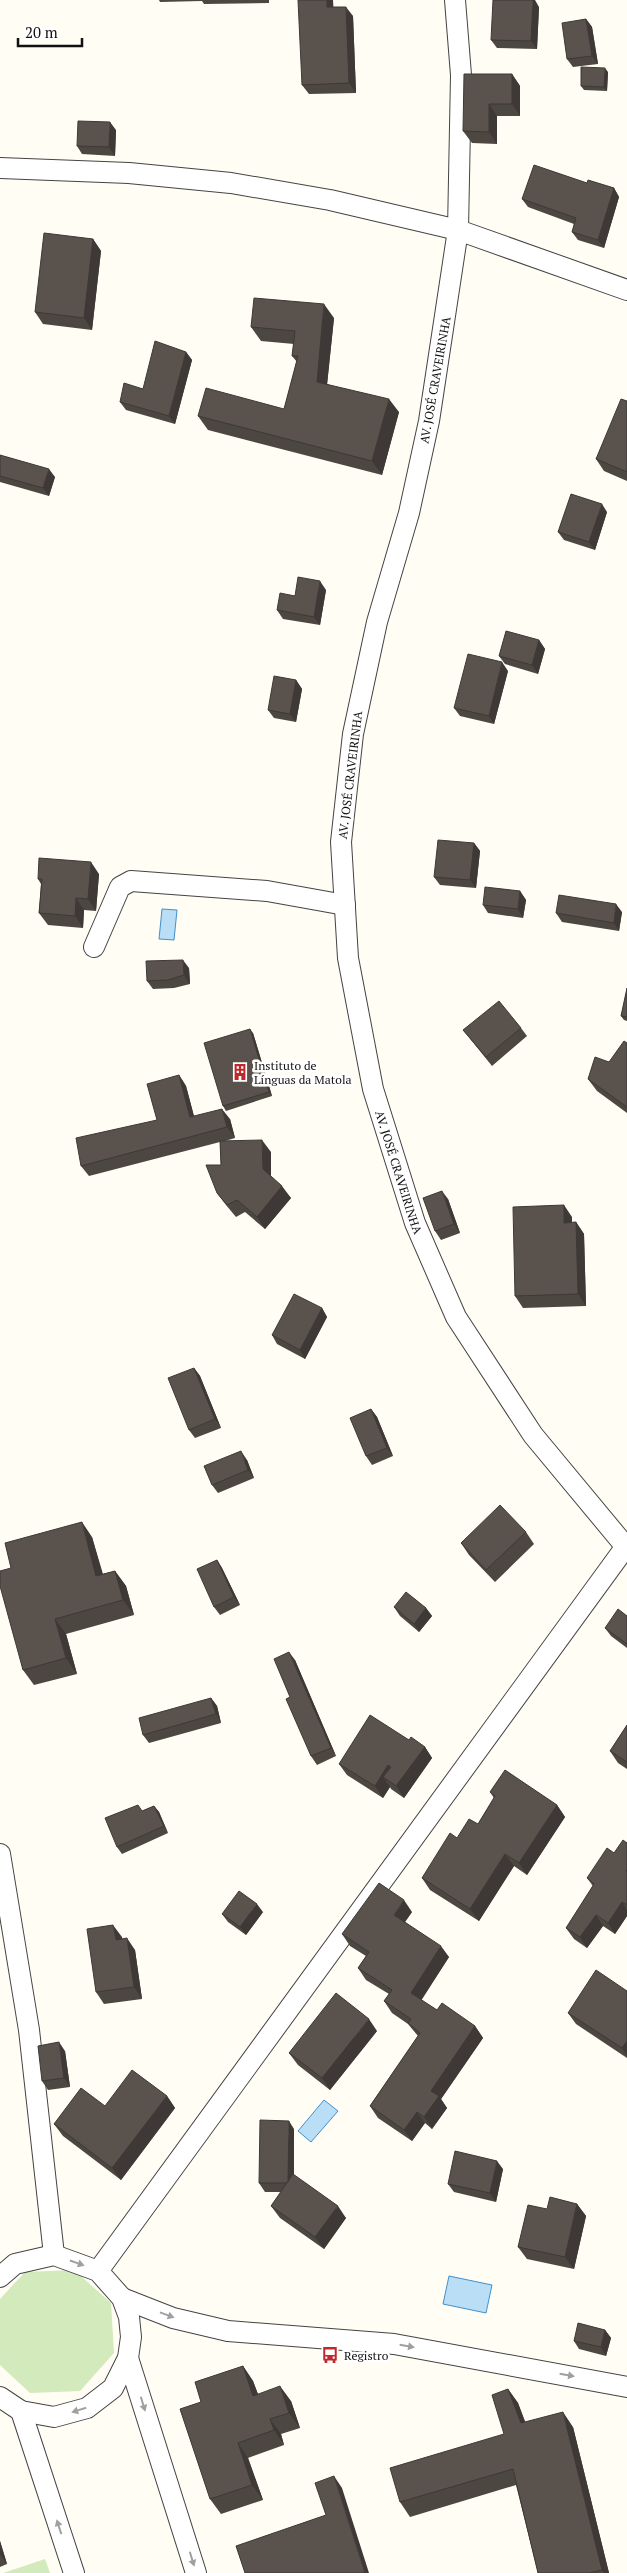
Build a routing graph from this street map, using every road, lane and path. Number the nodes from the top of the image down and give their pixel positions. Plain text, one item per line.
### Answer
1 (455, 0) edge
2 (0, 168) edge
3 (458, 230) junction
4 (627, 290) edge
5 (345, 905) junction
6 (94, 947) dead end
7 (627, 1546) edge
8 (0, 1854) edge
9 (54, 2255) junction
10 (98, 2271) junction
11 (0, 2277) edge
12 (122, 2298) junction
13 (128, 2358) junction
14 (626, 2390) edge
15 (0, 2397) edge
16 (21, 2411) junction
17 (74, 2573) edge
18 (196, 2573) edge

1 - 3 street, AV. JOSÉ CRAVEIRINHA
2 - 3 street
3 - 4 street
3 - 5 street, AV. JOSÉ CRAVEIRINHA
5 - 6 street
5 - 7 street, AV. JOSÉ CRAVEIRINHA
7 - 10 street
8 - 9 street
9 -> 10 street
9 - 11 street
10 - 12 street
12 - 13 street
12 -> 14 street
13 -> 16 street
13 -> 18 street
15 - 16 street
17 -> 16 street

